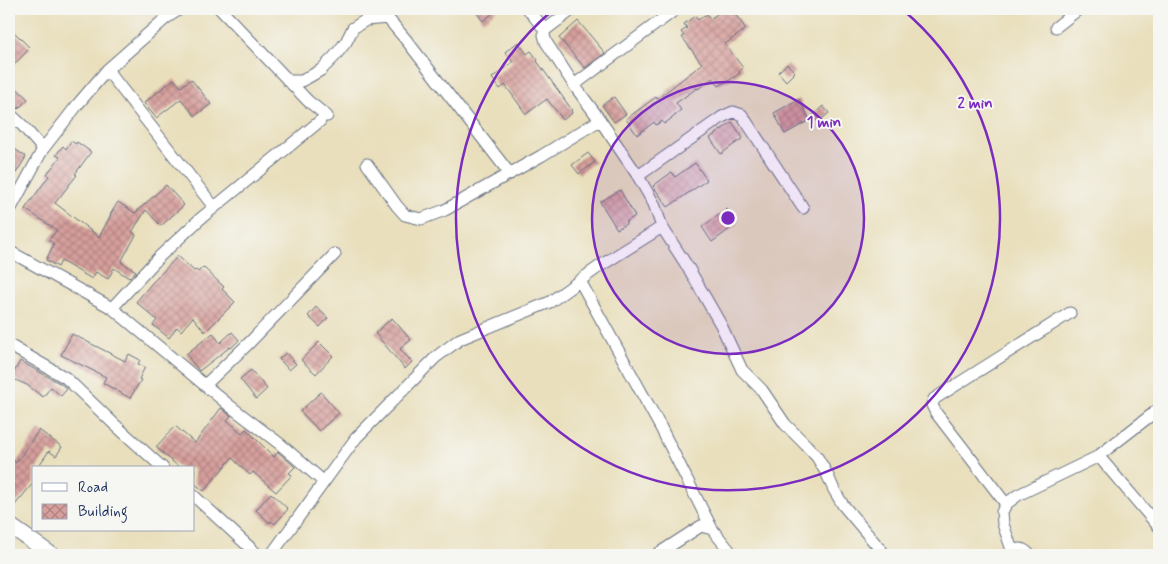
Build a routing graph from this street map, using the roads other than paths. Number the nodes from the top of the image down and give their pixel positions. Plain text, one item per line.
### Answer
1 (180, 9) edge
2 (220, 9) edge
3 (528, 9) edge
4 (573, 9) edge
5 (676, 9) edge
6 (1079, 9) edge
7 (384, 13) edge
8 (1056, 27) dead end
9 (545, 30) junction
10 (108, 70) junction
11 (288, 81) junction
12 (574, 85) junction
13 (9, 113) edge
14 (600, 120) junction
15 (43, 149) junction
16 (367, 164) dead end
17 (510, 174) junction
18 (638, 176) junction
19 (214, 207) junction
20 (803, 208) dead end
21 (9, 212) edge
22 (662, 227) junction
23 (9, 252) edge
24 (335, 254) dead end
25 (580, 281) junction
26 (112, 308) junction
27 (1070, 312) dead end
28 (9, 345) edge
29 (204, 385) junction
30 (1159, 409) edge
31 (1097, 457) junction
32 (160, 466) edge
33 (324, 482) junction
34 (195, 497) edge
35 (1006, 504) junction
36 (9, 525) edge
37 (1159, 527) edge
38 (712, 529) junction
39 (1012, 554) edge
40 (50, 555) edge
41 (258, 555) edge
42 (271, 555) edge
43 (656, 555) edge
44 (733, 555) edge
45 (886, 555) edge
46 (1030, 555) edge

1 - 10 street
2 - 11 street
3 - 9 street
4 - 9 street
5 - 12 street
6 - 8 street
7 - 11 street
7 - 17 street
9 - 12 street
10 - 15 street
10 - 19 street
11 - 19 street
12 - 14 street
13 - 15 street
14 - 17 street
14 - 18 street
15 - 21 street
16 - 17 street
18 - 20 street
18 - 22 street
19 - 26 street
22 - 25 street
22 - 45 street
23 - 26 street
24 - 29 street
25 - 33 street
25 - 38 street
26 - 29 street
27 - 35 street
28 - 32 street
29 - 33 street
30 - 31 street
31 - 35 street
31 - 37 street
33 - 42 street
34 - 41 street
35 - 39 street
36 - 40 street
38 - 43 street
38 - 44 street
39 - 46 street

